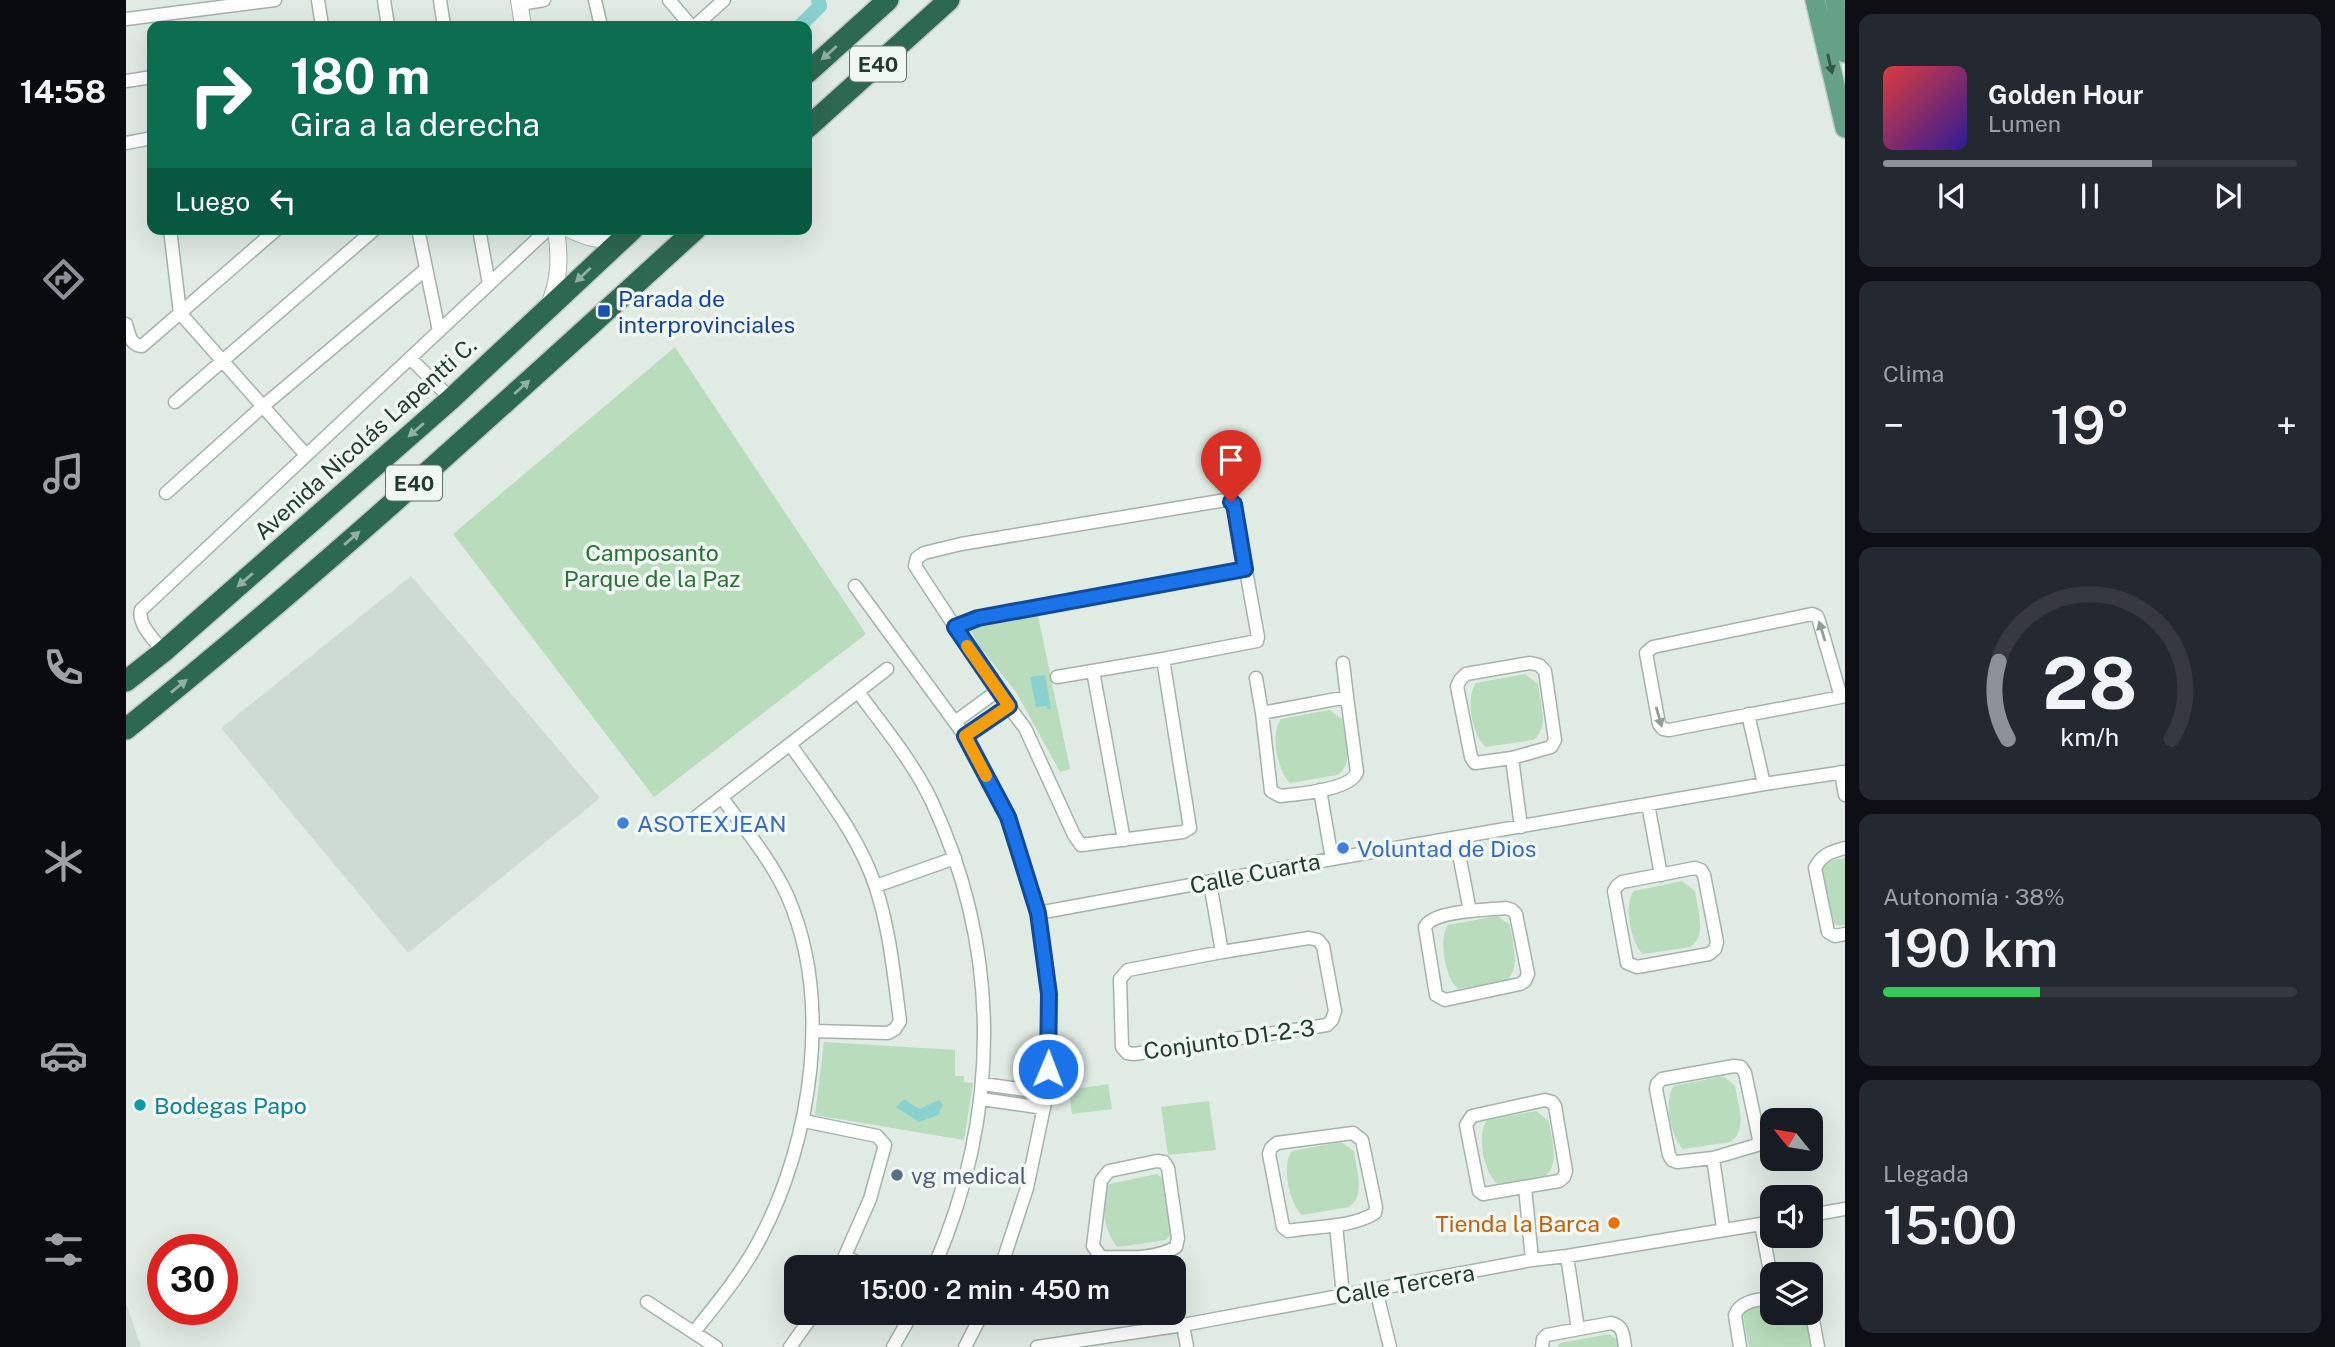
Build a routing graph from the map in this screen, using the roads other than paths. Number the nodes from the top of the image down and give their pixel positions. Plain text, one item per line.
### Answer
1 (275, 0) edge
2 (318, 0) edge
3 (384, 0) edge
4 (440, 0) edge
5 (544, 0) edge
6 (595, 0) edge
7 (670, 0) edge
8 (724, 0) edge
9 (888, 0) edge
10 (949, 0) edge
11 (1815, 0) edge
12 (1835, 0) edge
13 (519, 2) edge
14 (126, 19) edge
15 (322, 21) edge
16 (387, 21) edge
17 (443, 21) edge
18 (522, 21) edge
19 (600, 21) edge
20 (689, 21) edge
21 (699, 21) edge
22 (1845, 53) edge
23 (812, 68) edge
24 (147, 78) edge
25 (126, 81) edge
26 (812, 123) edge
27 (1845, 128) edge
28 (147, 139) edge
29 (126, 144) edge
30 (171, 235) edge
31 (270, 235) edge
32 (368, 235) edge
33 (419, 235) edge
34 (480, 235) edge
35 (542, 235) edge
36 (557, 235) edge
37 (580, 235) edge
38 (624, 235) edge
39 (627, 235) edge
40 (689, 235) edge
41 (426, 269) junction
42 (489, 284) junction
43 (549, 307) junction
44 (180, 313) junction
45 (126, 324) edge
46 (439, 331) junction
47 (411, 359) junction
48 (224, 362) junction
49 (451, 399) junction
50 (175, 402) dead end
51 (262, 407) junction
52 (306, 455) junction
53 (166, 493) dead end
54 (1245, 569) junction
55 (855, 586) dead end
56 (955, 627) junction
57 (163, 652) junction
58 (1163, 659) junction
59 (1343, 663) dead end
60 (887, 669) dead end
61 (1093, 671) junction
62 (1057, 677) dead end
63 (1256, 678) dead end
64 (126, 681) edge
65 (997, 691) junction
66 (858, 692) junction
67 (1843, 696) edge
68 (1348, 697) junction
69 (1009, 706) junction
70 (1262, 713) junction
71 (1748, 714) junction
72 (955, 722) junction
73 (126, 729) edge
74 (965, 736) junction
75 (790, 744) junction
76 (1511, 758) junction
77 (1843, 772) edge
78 (1764, 784) junction
79 (1320, 790) junction
80 (1845, 795) edge
81 (722, 798) junction
82 (1648, 804) junction
83 (696, 817) dead end
84 (1521, 827) junction
85 (1455, 839) junction
86 (1124, 840) junction
87 (1845, 848) edge
88 (955, 858) junction
89 (1332, 859) junction
90 (1661, 875) junction
91 (1210, 883) junction
92 (876, 886) junction
93 (1470, 911) junction
94 (1038, 913) junction
95 (1845, 934) edge
96 (1222, 952) junction
97 (813, 1031) junction
98 (983, 1084) junction
99 (1047, 1093) junction
100 (981, 1099) junction
101 (1044, 1108) junction
102 (804, 1121) junction
103 (1713, 1158) junction
104 (1524, 1187) junction
105 (1845, 1209) edge
106 (1823, 1213) edge
107 (1760, 1224) edge
108 (1336, 1225) junction
109 (1723, 1228) junction
110 (846, 1255) edge
111 (939, 1255) edge
112 (1005, 1255) edge
113 (1567, 1256) junction
114 (1532, 1260) junction
115 (1138, 1262) edge
116 (1376, 1290) junction
117 (1343, 1295) junction
118 (1760, 1300) edge
119 (647, 1302) dead end
120 (1186, 1324) edge
121 (806, 1325) edge
122 (906, 1325) edge
123 (976, 1325) edge
124 (1148, 1325) edge
125 (1183, 1325) joint
126 (1814, 1325) edge
127 (1578, 1329) junction
128 (1149, 1330) junction
129 (694, 1332) junction
130 (716, 1347) edge
131 (790, 1347) edge
132 (893, 1347) edge
133 (965, 1347) edge
134 (1037, 1347) edge
135 (1187, 1347) edge
136 (1390, 1347) edge
137 (1542, 1347) edge
138 (1625, 1347) edge
139 (1740, 1347) edge
140 (1818, 1347) edge

1 - 14 street
2 - 15 street
3 - 16 street
4 - 17 street
5 - 13 street
6 - 19 street
7 - 20 street
8 - 21 street
9 -> 23 highway, E40
10 - 26 highway, E40
11 -> 27 main road
12 - 22 main road
13 - 18 street
24 - 25 street
28 - 29 street
30 - 44 street
31 - 44 street
32 - 48 street
33 - 41 street
34 - 42 street
35 - 42 street
36 - 43 street
37 - 38 street
39 -> 43 highway, Avenida Nicolás Lapentti C. / E40
73 -> 40 highway, E40
41 - 46 street
41 - 51 street
42 - 46 street
43 - 49 highway, Avenida Nicolás Lapentti C. / E40
44 - 45 street
44 - 48 street
46 - 47 street
47 - 49 street
47 - 52 street
48 - 50 street
48 - 51 street
49 -> 57 highway, Avenida Nicolás Lapentti C. / E40
51 - 52 street
51 - 53 street
52 - 57 street
54 - 56 street
54 - 56 street
54 - 58 street
55 - 72 street
56 - 65 street
57 - 64 highway, Avenida Nicolás Lapentti C. / E40
58 - 61 street
58 - 86 street
59 - 68 street
60 - 66 street
61 - 62 street
61 - 86 street
63 - 70 street
65 - 69 street
65 - 72 street
66 - 75 street
66 - 88 street
67 - 71 street
67 -> 71 street
68 - 70 street
68 - 79 street
69 - 74 street
69 - 86 street
70 - 79 street
71 - 78 street
72 - 74 street
74 - 94 street
75 - 81 street
75 - 92 street
76 - 76 street
76 - 84 street
77 - 78 street, Calle Cuarta
77 - 80 street
78 - 82 street, Calle Cuarta
79 - 89 street
81 - 83 street
81 - 97 street
82 - 84 street, Calle Cuarta
82 - 90 street
84 - 85 street, Calle Cuarta
85 - 89 street, Calle Cuarta
85 - 93 street
87 - 95 street
88 - 92 street
88 - 98 street
89 - 91 street, Calle Cuarta
90 - 90 street
91 - 94 street, Calle Cuarta
91 - 96 street
92 - 97 street
93 - 93 street
94 - 99 street
96 - 96 street, Conjunto D1-2-3
97 - 102 street
98 - 99 street
98 - 100 street
99 - 101 street
100 - 101 street
100 - 111 street
101 - 112 street
102 - 110 street
102 - 129 street
103 - 103 street
103 - 109 street
104 - 104 street
104 - 114 street
105 - 106 street
107 - 109 street, Calle Tercera
108 - 108 street
108 - 117 street
109 - 113 street, Calle Tercera
113 - 114 street, Calle Tercera
113 - 127 street
114 - 116 street, Calle Tercera
115 - 115 street
116 - 117 street, Calle Tercera
116 - 136 street
117 - 120 street, Calle Tercera
118 - 139 street
119 - 129 street
121 - 131 street
122 - 132 street
123 - 133 street
124 - 128 street
125 - 128 street, Calle Tercera
125 - 135 street
126 - 140 street
127 - 137 street
127 - 138 street
128 - 134 street, Calle Tercera
129 - 130 street

